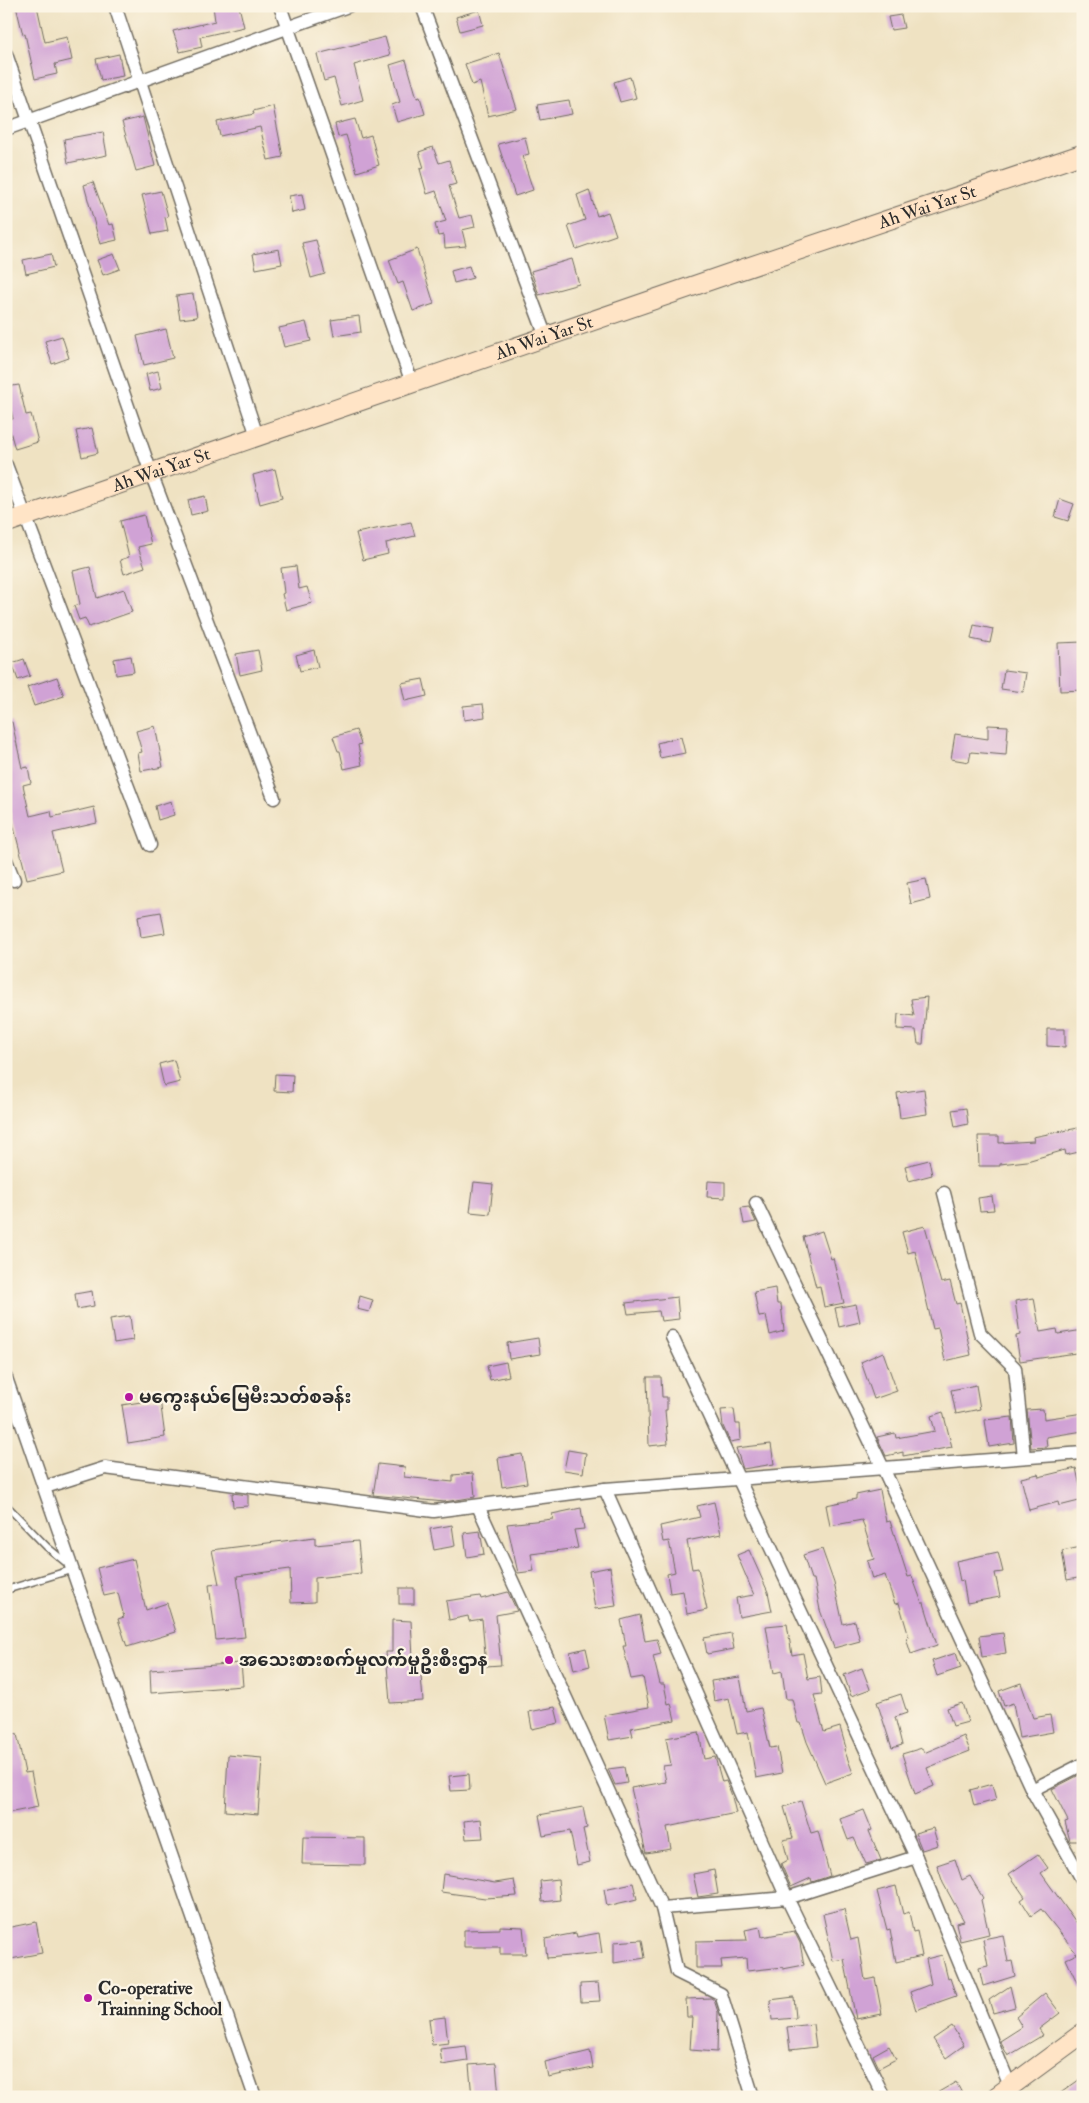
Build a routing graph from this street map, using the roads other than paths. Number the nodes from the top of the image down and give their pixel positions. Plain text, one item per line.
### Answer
1 (115, 6) edge
2 (280, 6) edge
3 (348, 6) edge
4 (422, 6) edge
5 (287, 27) junction
6 (6, 54) edge
7 (141, 80) junction
8 (30, 120) junction
9 (6, 129) edge
10 (1083, 154) edge
11 (546, 337) junction
12 (412, 383) junction
13 (257, 436) junction
14 (6, 465) edge
15 (151, 473) junction
16 (25, 516) junction
17 (6, 523) edge
18 (274, 798) dead end
19 (150, 845) dead end
20 (6, 860) edge
21 (14, 880) dead end
22 (944, 1193) dead end
23 (756, 1203) dead end
24 (672, 1336) dead end
25 (6, 1378) edge
26 (1083, 1453) edge
27 (1024, 1457) junction
28 (883, 1468) junction
29 (739, 1479) junction
30 (45, 1487) junction
31 (605, 1489) junction
32 (6, 1505) edge
33 (478, 1506) junction
34 (74, 1570) junction
35 (6, 1590) edge
36 (1083, 1764) edge
37 (1032, 1790) junction
38 (916, 1857) junction
39 (1083, 1881) edge
40 (787, 1898) junction
41 (662, 1908) junction
42 (1083, 2033) edge
43 (1003, 2091) edge
44 (255, 2097) edge
45 (753, 2097) edge
46 (884, 2097) edge

1 - 7 street
2 - 5 street
3 - 5 street
4 - 11 street
5 - 7 street
5 - 12 street
6 - 8 street
7 - 8 street
7 - 13 street
8 - 9 street
8 - 15 street
10 - 11 street, Ah Wai Yar St
11 - 12 street, Ah Wai Yar St
12 - 13 street, Ah Wai Yar St
13 - 15 street, Ah Wai Yar St
14 - 16 street
15 - 16 street, Ah Wai Yar St
15 - 18 street
16 - 17 street, Ah Wai Yar St
16 - 19 street
20 - 21 street
22 - 27 street
23 - 28 street
24 - 29 street
25 - 30 street
26 - 27 street
27 - 28 street
28 - 29 street
28 - 37 street
29 - 31 street
29 - 38 street
30 - 33 street
30 - 34 street
31 - 33 street
31 - 40 street
32 - 34 lane
33 - 41 street
34 - 35 lane
34 - 44 street
36 - 37 street
37 - 39 street
38 - 40 street
38 - 43 street
40 - 41 street
40 - 46 street
41 - 45 street
42 - 43 street

